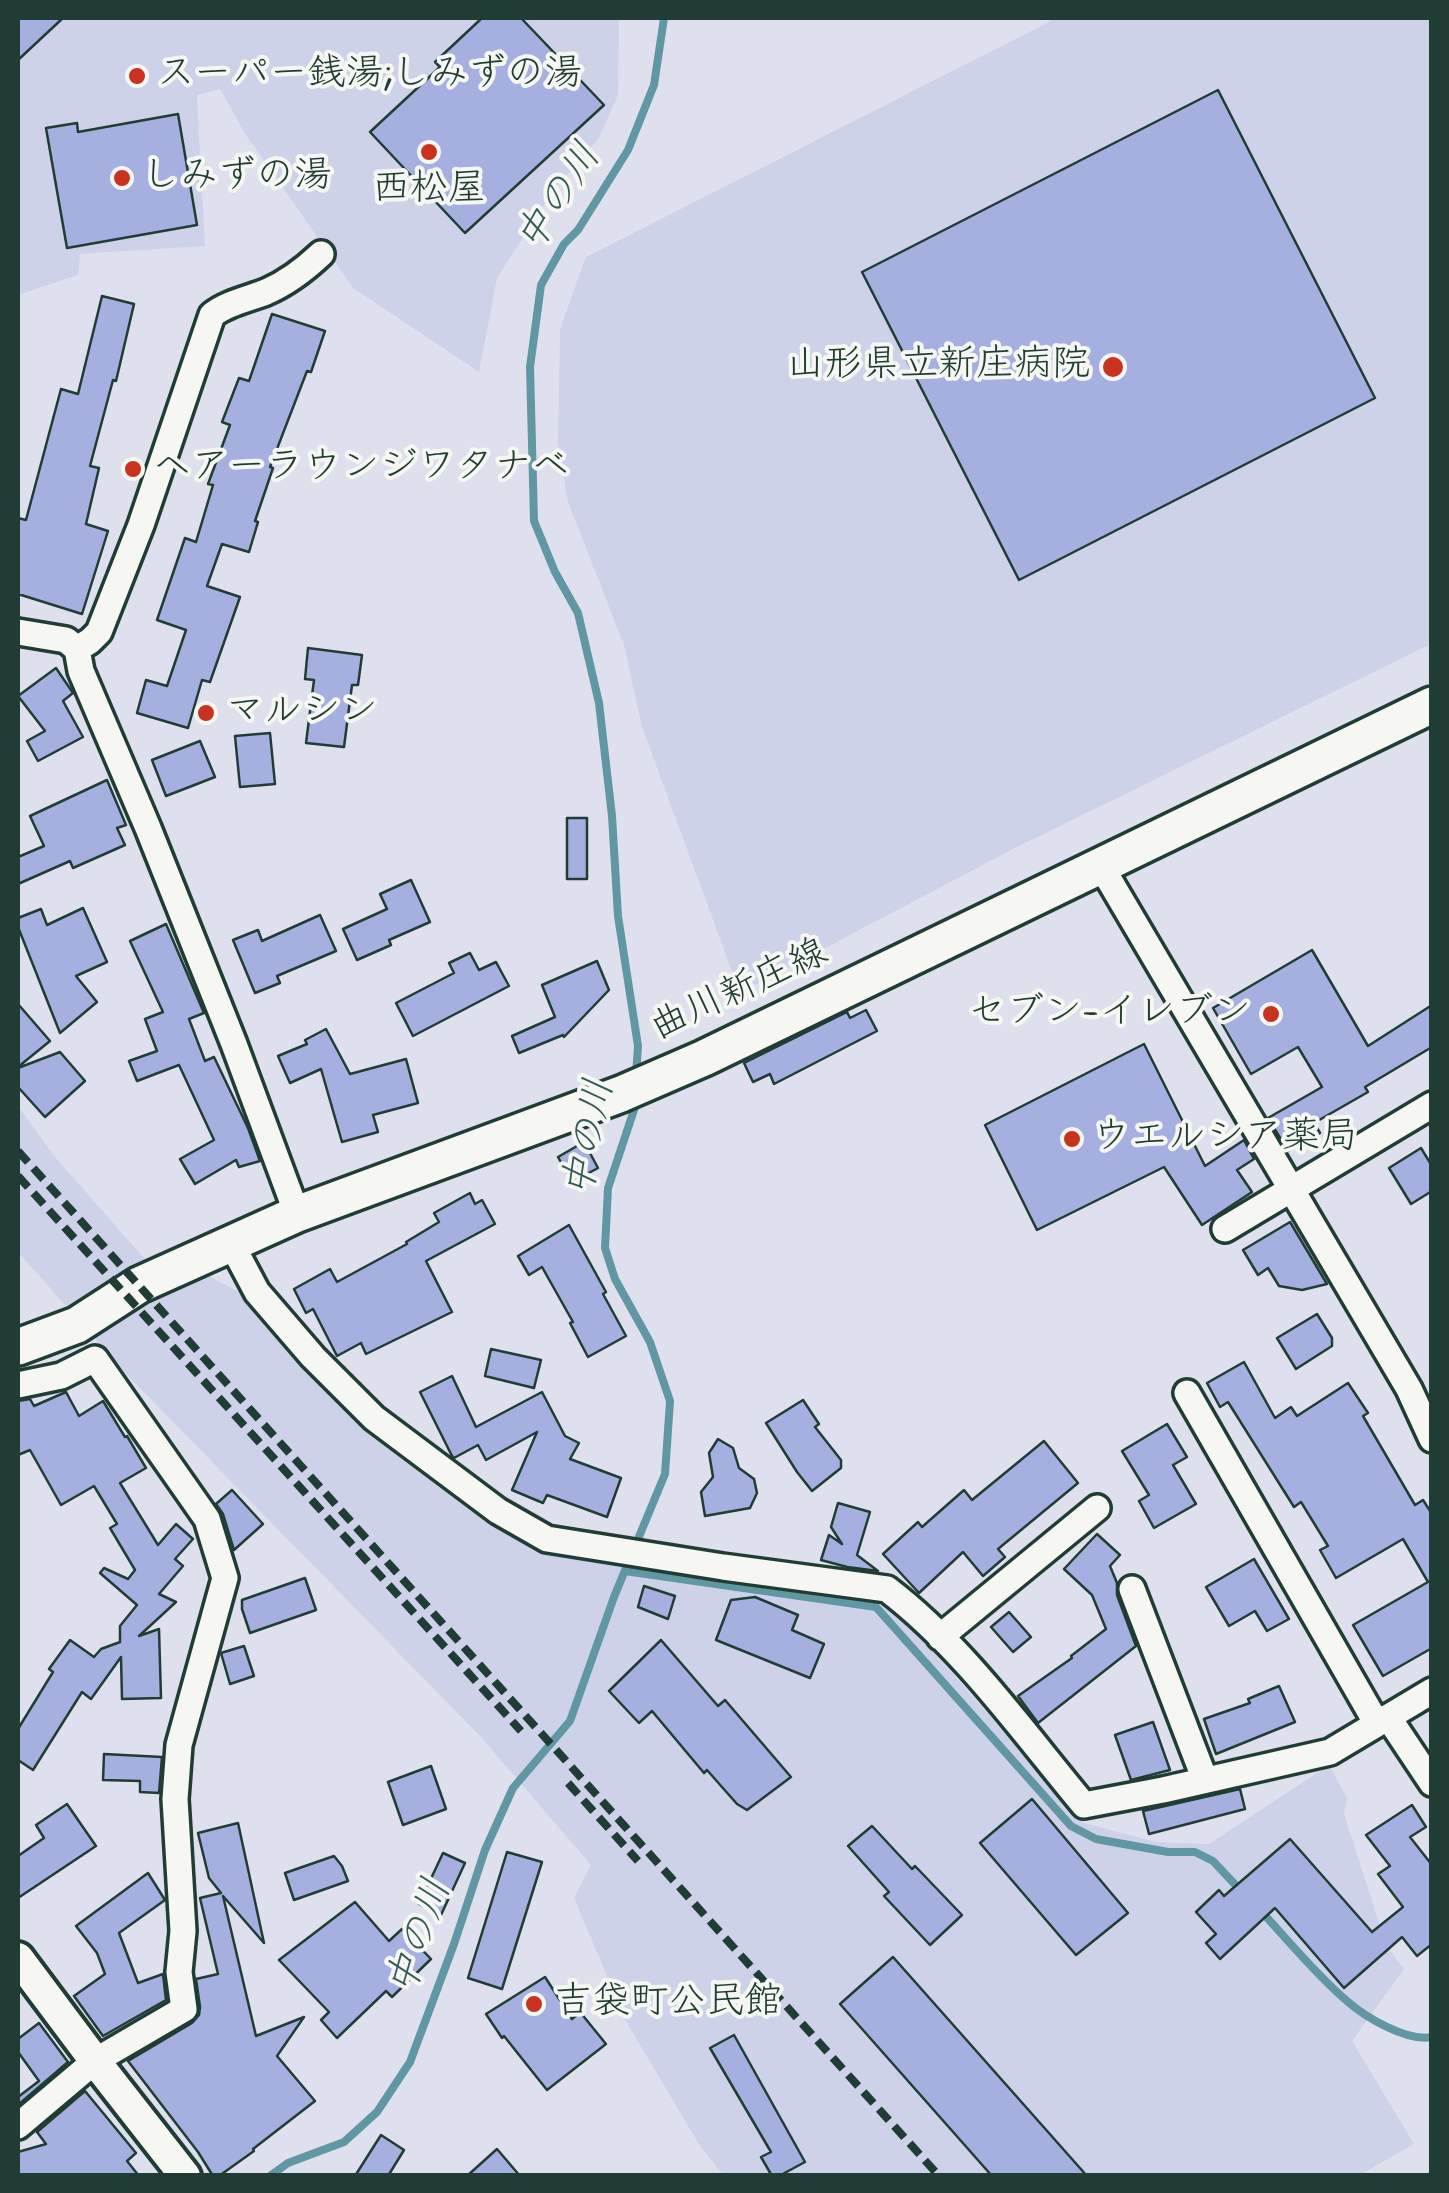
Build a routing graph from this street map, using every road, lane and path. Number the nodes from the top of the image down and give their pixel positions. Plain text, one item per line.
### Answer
1 (321, 254) dead end
2 (18, 632) edge
3 (77, 648) junction
4 (1432, 705) edge
5 (1101, 866) junction
6 (1432, 1105) edge
7 (1291, 1190) junction
8 (298, 1214) junction
9 (1225, 1229) dead end
10 (231, 1243) junction
11 (18, 1348) edge
12 (18, 1386) edge
13 (1187, 1393) dead end
14 (1432, 1439) edge
15 (1097, 1508) dead end
16 (1132, 1589) dead end
17 (940, 1638) junction
18 (1432, 1691) edge
19 (1382, 1721) junction
20 (1205, 1780) junction
21 (1432, 1783) edge
22 (18, 1958) edge
23 (95, 2061) junction
24 (18, 2126) edge
25 (186, 2176) edge

1 - 3 street
2 - 3 street
3 - 8 street
4 - 5 main road, 曲川新庄線
5 - 7 street
5 - 8 main road, 曲川新庄線
6 - 7 street
7 - 9 street
7 - 14 street
8 - 10 main road, 曲川新庄線
10 - 11 main road, 曲川新庄線
10 - 17 street
12 - 23 street
13 - 19 street
15 - 17 street
16 - 20 street
17 - 20 street
18 - 19 street
19 - 20 street
19 - 21 street
22 - 23 street
23 - 24 street
23 - 25 street

